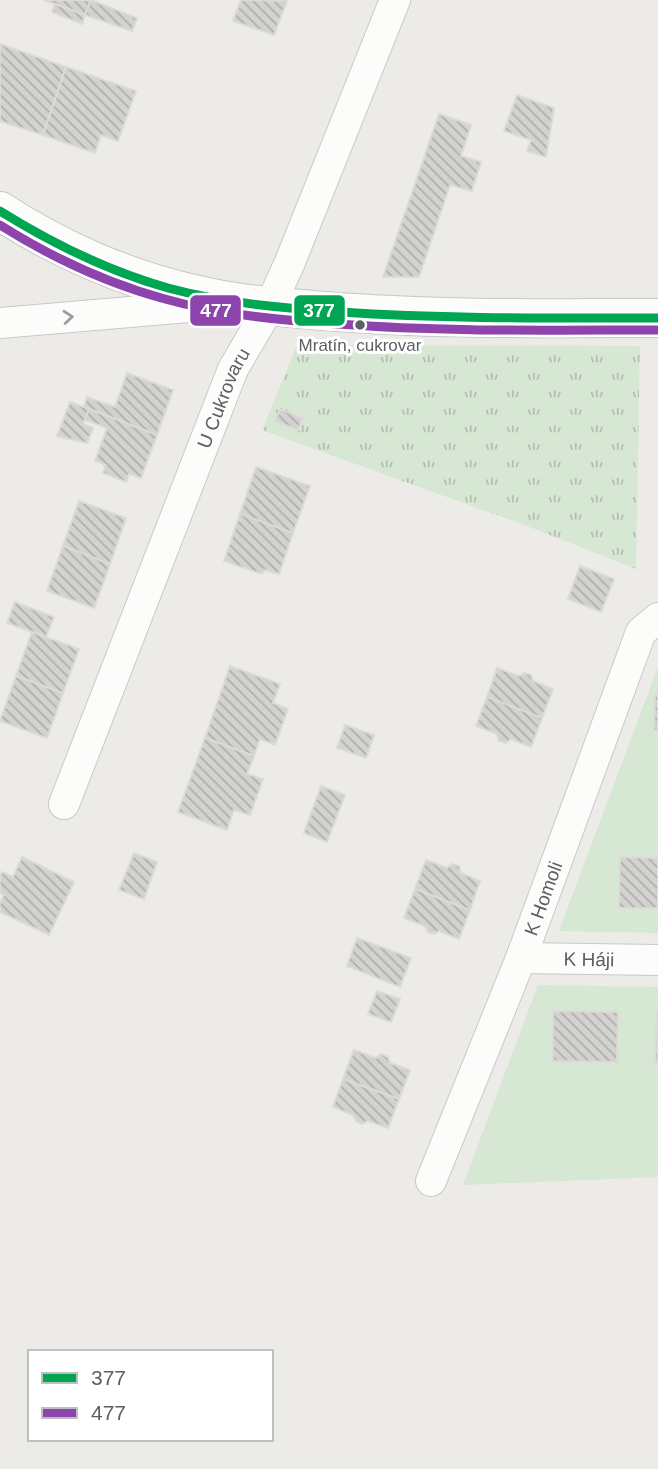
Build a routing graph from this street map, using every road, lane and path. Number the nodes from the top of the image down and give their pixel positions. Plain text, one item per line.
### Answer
1 (395, 0) edge
2 (0, 211) edge
3 (253, 305) junction
4 (658, 318) edge
5 (0, 323) edge
6 (658, 618) edge
7 (64, 804) dead end
8 (521, 958) junction
9 (658, 961) edge
10 (431, 1181) dead end

1 - 3 street, U Cukrovaru
2 - 3 main road
3 - 4 main road
5 -> 3 street
3 - 7 street, U Cukrovaru
6 - 8 street, K Homoli
8 - 9 street, K Háji
8 - 10 street, K Homoli

